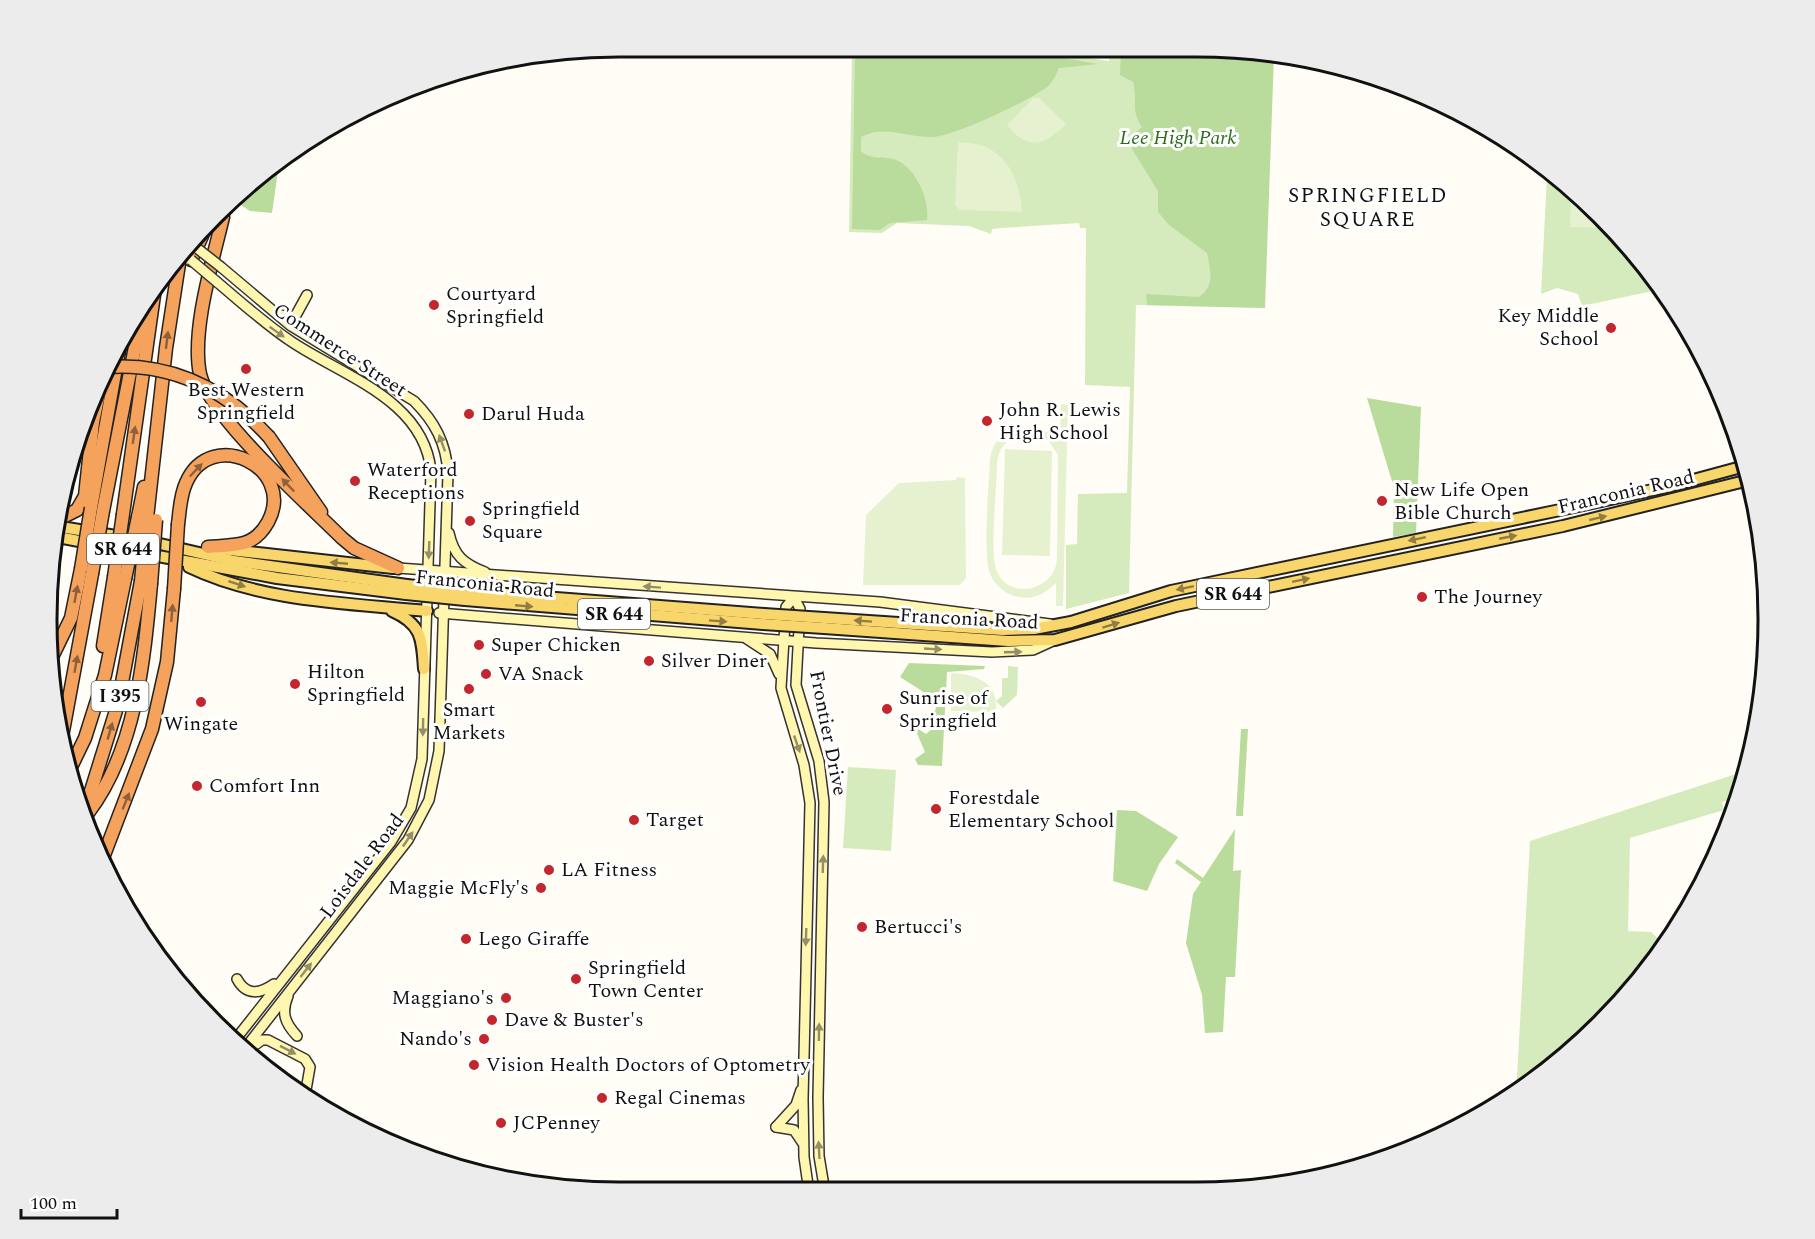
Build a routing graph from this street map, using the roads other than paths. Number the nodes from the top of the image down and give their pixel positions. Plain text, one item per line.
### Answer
1 (222, 222) edge
2 (197, 249) edge
3 (188, 260) edge
4 (181, 268) edge
5 (308, 295) dead end
6 (152, 306) edge
7 (270, 310) junction
8 (137, 330) edge
9 (117, 367) edge
10 (114, 373) edge
11 (93, 423) edge
12 (156, 436) junction
13 (1737, 468) edge
14 (1741, 482) edge
15 (91, 508) junction
16 (67, 516) edge
17 (147, 518) junction
18 (446, 521) junction
19 (330, 526) junction
20 (65, 529) edge
21 (78, 536) junction
22 (64, 537) edge
23 (158, 543) junction
24 (208, 548) junction
25 (1370, 549) junction
26 (169, 558) junction
27 (1370, 566) junction
28 (398, 568) junction
29 (428, 571) junction
30 (86, 572) junction
31 (444, 572) junction
32 (493, 576) junction
33 (119, 578) junction
34 (146, 583) junction
35 (406, 589) junction
36 (794, 597) junction
37 (381, 607) junction
38 (427, 611) junction
39 (443, 613) junction
40 (824, 623) junction
41 (1055, 626) junction
42 (742, 637) junction
43 (783, 640) junction
44 (1055, 640) junction
45 (798, 641) junction
46 (58, 644) edge
47 (424, 669) junction
48 (781, 688) junction
49 (65, 713) edge
50 (75, 759) edge
51 (88, 802) edge
52 (90, 809) edge
53 (106, 849) edge
54 (237, 979) dead end
55 (281, 980) junction
56 (291, 988) junction
57 (240, 1034) edge
58 (297, 1036) dead end
59 (250, 1043) edge
60 (252, 1045) edge
61 (804, 1073) junction
62 (307, 1087) edge
63 (804, 1146) junction
64 (808, 1182) edge
65 (823, 1182) edge

19 -> 1 highway
2 - 7 main road, Commerce Street, bridge
3 -> 29 main road, Commerce Street, bridge
12 -> 4 highway, I 395
5 - 7 main road
33 -> 6 highway, bridge
18 -> 7 main road, Commerce Street
8 - 15 highway
9 - 19 highway, bridge
10 - 15 highway
11 - 15 highway
12 - 17 highway, I 395
12 - 17 highway
13 -> 25 main road, Franconia Road / SR 644
27 -> 14 main road, Franconia Road / SR 644
15 - 16 highway
15 - 30 highway, bridge
17 - 33 highway, bridge
17 - 34 highway, I 395, bridge
18 - 31 main road, Commerce Street
18 - 32 main road
19 - 28 highway
20 - 21 main road, Franconia Road / SR 644
21 - 22 main road, Franconia Road / SR 644
21 - 23 main road, Franconia Road / SR 644
21 - 26 main road, Franconia Road / SR 644
23 - 24 main road
23 - 35 main road, Franconia Road / SR 644
28 -> 24 main road
53 -> 24 highway, bridge
25 - 27 main road
25 -> 41 main road, Franconia Road / SR 644
26 - 35 main road, Franconia Road / SR 644
26 -> 37 main road
44 -> 27 main road, Franconia Road / SR 644
28 - 29 main road, Franconia Road
29 - 31 main road, Franconia Road
29 - 38 main road, Commerce Street
46 -> 30 highway
49 -> 30 highway
31 - 32 main road, Franconia Road
31 - 39 main road, Loisdale Road
36 -> 32 main road, Franconia Road
33 - 50 highway
51 -> 34 highway, I 395
34 - 52 highway
35 - 40 main road, Franconia Road / SR 644, bridge
36 - 41 main road, Franconia Road
36 - 43 main road, Frontier Drive
36 - 45 main road, Frontier Drive
37 - 38 main road
37 - 47 main road
38 - 39 main road, Franconia Road
38 - 47 main road, Loisdale Road
39 - 42 main road, Franconia Road
56 -> 39 main road, Loisdale Road
41 -> 40 main road, Franconia Road / SR 644
40 - 44 main road, Franconia Road / SR 644
42 - 43 main road, Franconia Road
42 - 48 main road
43 - 45 main road, Franconia Road
43 - 48 main road, Frontier Drive
45 -> 44 main road, Franconia Road
65 -> 45 main road, Frontier Drive
47 -> 55 main road, Loisdale Road
48 -> 61 main road, Frontier Drive
54 - 55 main road
55 - 57 main road, Loisdale Road
56 - 58 main road
56 - 59 main road, Loisdale Road
60 -> 62 main road
61 - 63 main road, Frontier Drive
61 - 63 main road
63 - 64 main road, Frontier Drive

